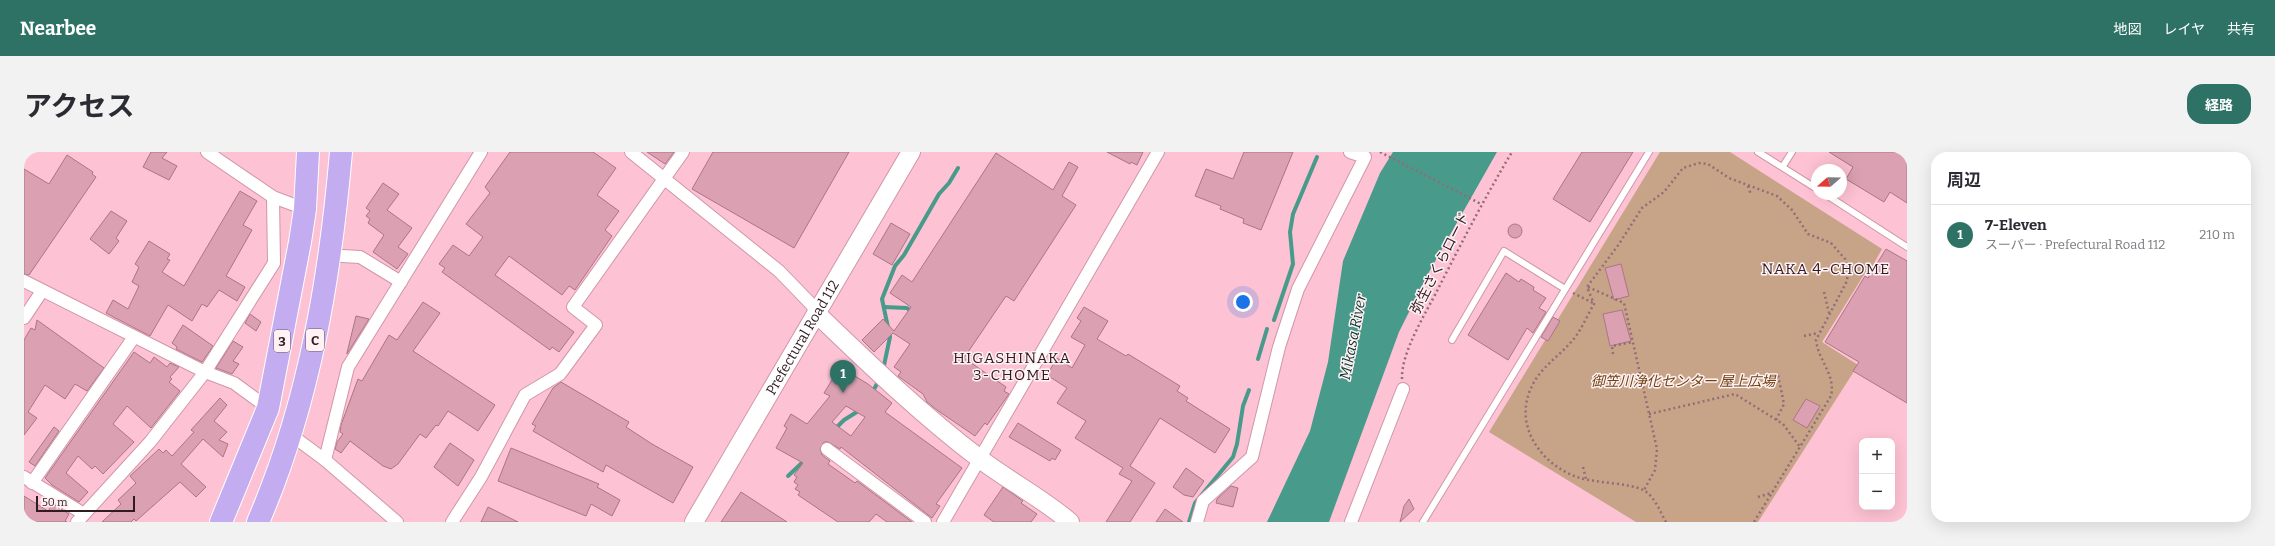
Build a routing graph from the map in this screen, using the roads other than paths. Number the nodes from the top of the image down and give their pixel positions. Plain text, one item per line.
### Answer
1 (207, 152) edge
2 (308, 152) edge
3 (320, 152) edge
4 (341, 152) edge
5 (349, 152) edge
6 (481, 152) edge
7 (631, 152) edge
8 (683, 152) edge
9 (911, 152) edge
10 (1158, 152) edge
11 (1350, 152) edge
12 (1649, 152) edge
13 (1758, 152) edge
14 (1792, 152) edge
15 (1783, 166) junction
16 (665, 178) junction
17 (1811, 184) edge
18 (273, 197) junction
19 (1834, 200) edge
20 (306, 209) junction
21 (1907, 247) edge
22 (342, 256) junction
23 (24, 282) edge
24 (401, 282) junction
25 (1565, 288) junction
26 (42, 291) junction
27 (816, 314) junction
28 (24, 318) edge
29 (134, 337) junction
30 (1452, 340) dead end
31 (205, 372) junction
32 (1403, 389) road end
33 (268, 408) junction
34 (298, 440) junction
35 (827, 449) dead end
36 (980, 459) junction
37 (324, 460) junction
38 (28, 480) edge
39 (81, 518) edge
40 (222, 522) edge
41 (236, 522) edge
42 (258, 522) edge
43 (270, 522) edge
44 (397, 522) edge
45 (452, 522) edge
46 (694, 522) edge
47 (925, 522) edge
48 (943, 522) edge
49 (1070, 522) edge
50 (1197, 522) edge
51 (1351, 522) edge
52 (1422, 522) edge

1 - 18 street
2 - 20 highway, 3
3 - 41 highway, C
4 - 42 highway, C
5 - 22 highway
6 - 24 street
7 - 16 street
8 - 16 street
9 - 27 main road, Prefectural Road 112
10 - 36 street
11 - 50 street
12 - 25 lane
13 - 15 lane
14 - 15 lane
15 - 17 lane
16 - 27 street
16 - 45 street
18 - 20 street
18 - 31 street
19 - 21 lane
20 - 33 highway, 3
22 - 24 street
22 - 34 highway
23 - 26 street
24 - 37 street
25 - 30 lane
25 - 52 lane
26 - 28 street
26 - 29 street
27 - 36 main road
27 - 46 main road, Prefectural Road 112
29 - 31 street
29 - 38 street
31 - 33 street
31 - 39 street
32 - 51 street
33 - 40 highway, 3
34 - 37 street
34 - 43 highway
35 - 47 street
36 - 48 street
36 - 49 main road
37 - 44 street
38 - 39 street

